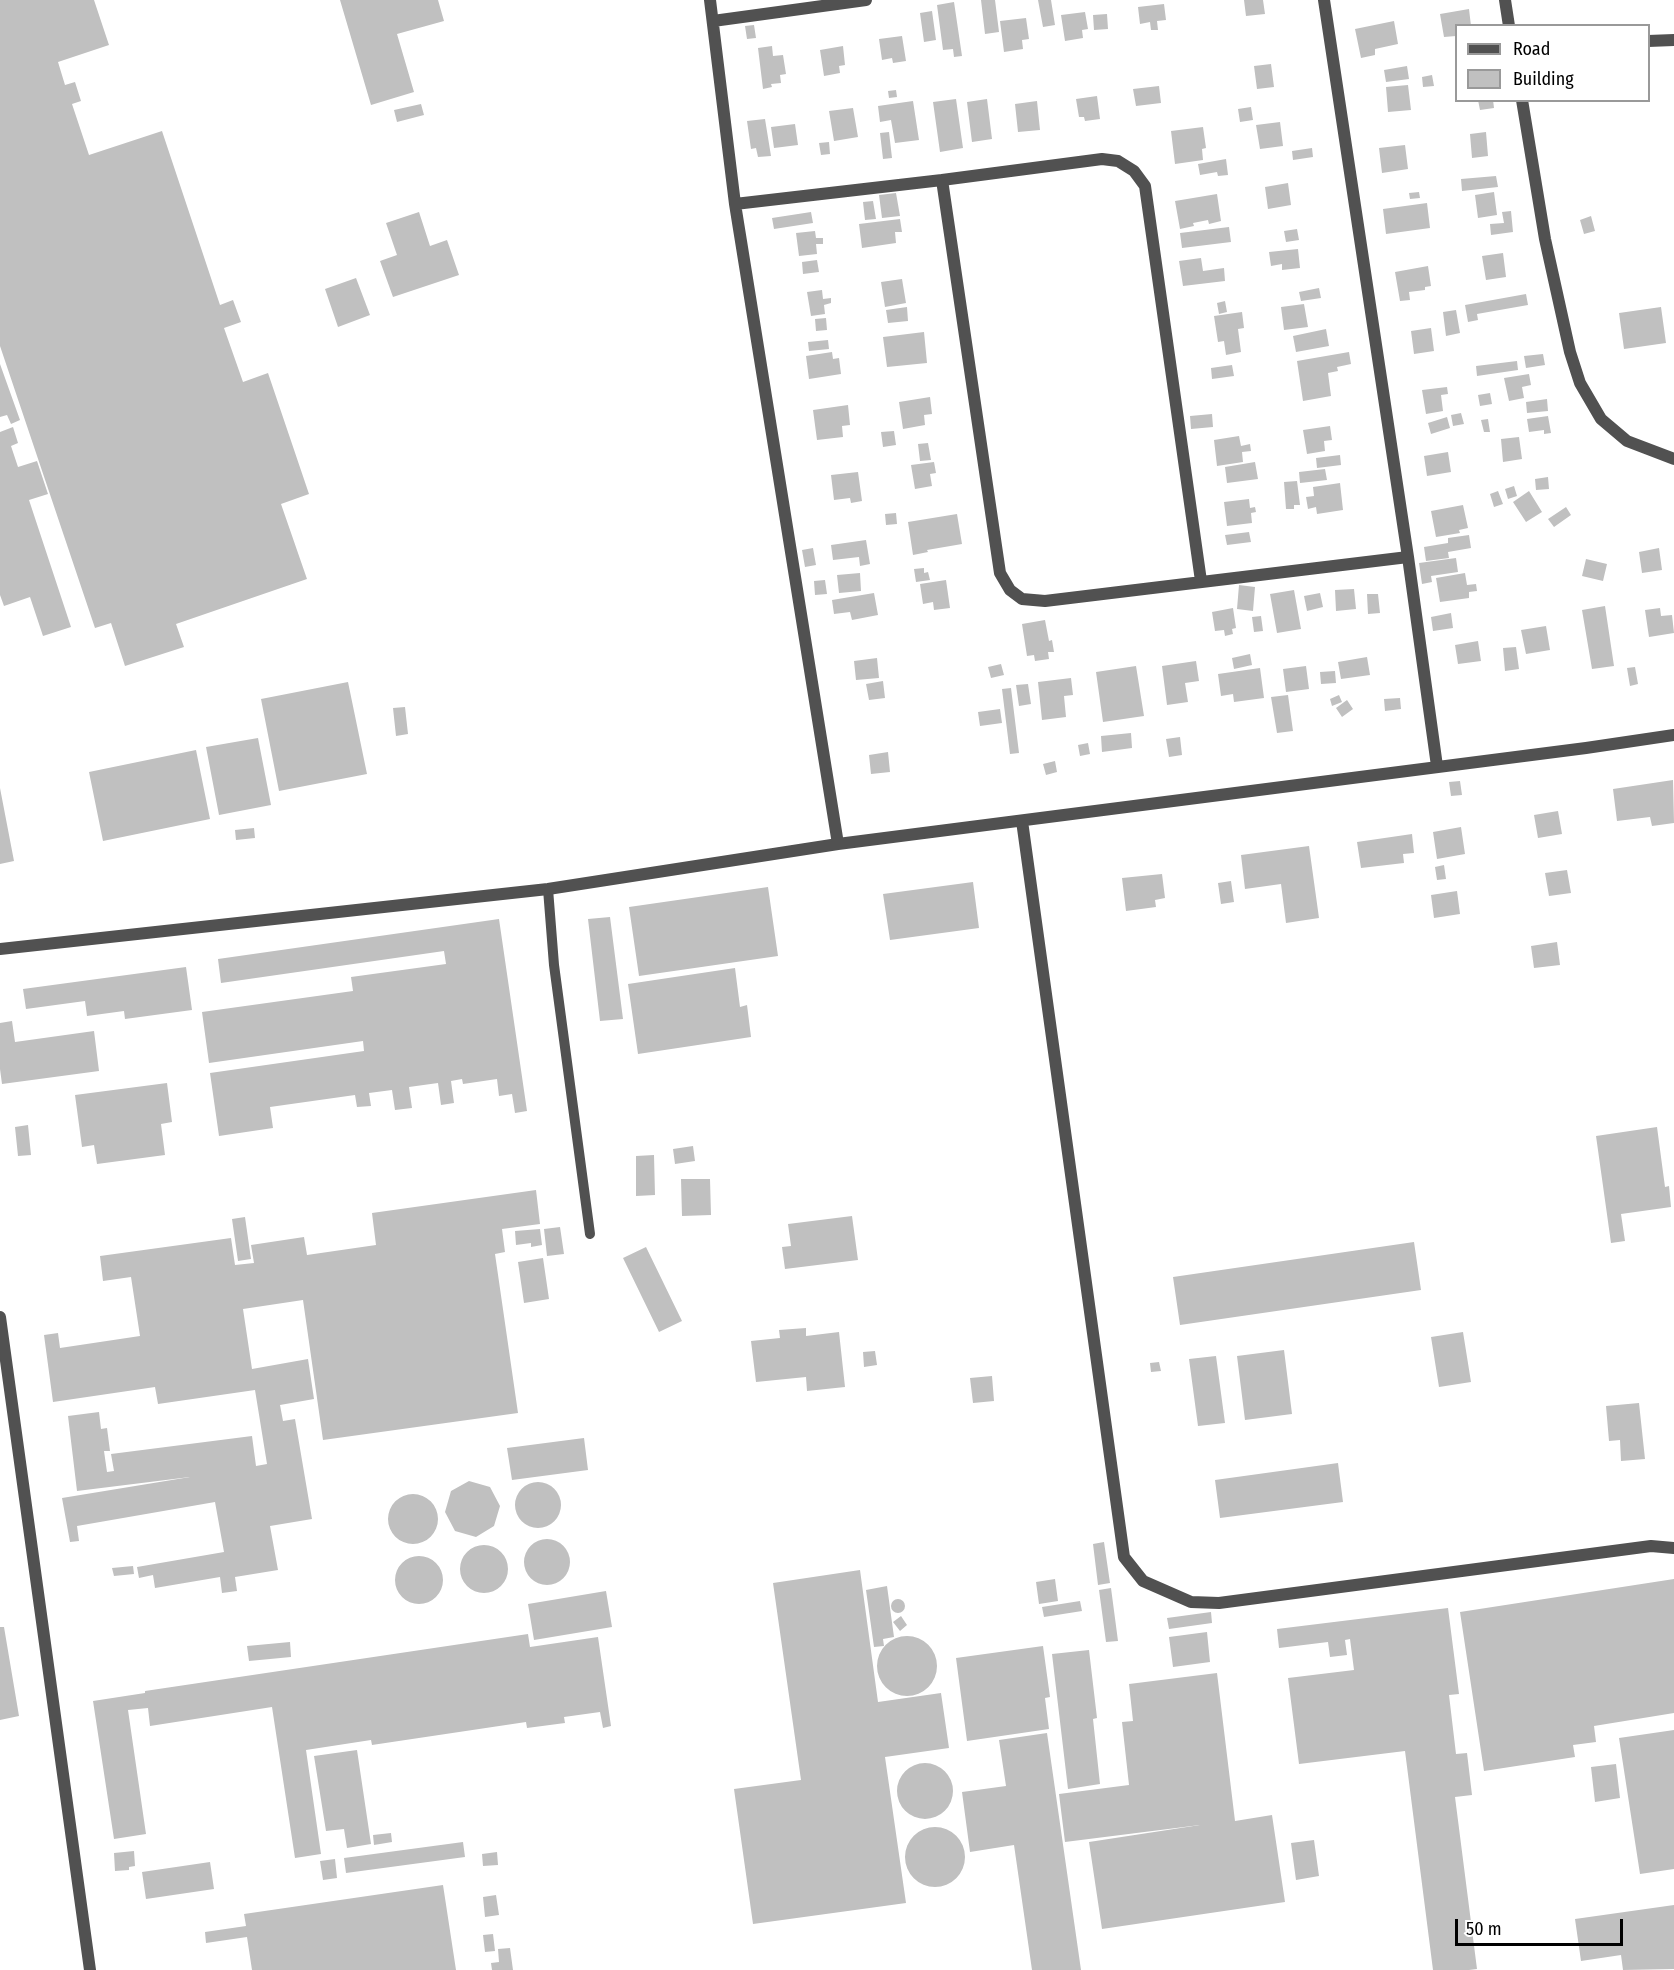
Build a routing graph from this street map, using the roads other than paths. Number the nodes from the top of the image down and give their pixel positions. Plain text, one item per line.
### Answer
1 (710, 0) edge
2 (866, 0) edge
3 (1324, 0) edge
4 (1505, 0) edge
5 (713, 21) junction
6 (1509, 24) edge
7 (1674, 40) edge
8 (1650, 41) edge
9 (1522, 102) edge
10 (942, 180) junction
11 (735, 204) junction
12 (1674, 459) edge
13 (1408, 556) junction
14 (1201, 581) junction
15 (1674, 735) edge
16 (1437, 766) junction
17 (1022, 821) junction
18 (838, 844) junction
19 (548, 889) junction
20 (0, 949) edge
21 (590, 1234) dead end
22 (0, 1317) edge
23 (1674, 1548) edge
24 (90, 1970) edge

1 - 5 street
2 - 5 street
3 - 13 street
4 - 6 street
5 - 11 street
7 - 8 street
9 - 12 street
10 - 11 street
10 - 14 street
10 - 14 street
11 - 18 street
13 - 14 street
13 - 16 street
15 - 16 street
16 - 17 street
17 - 18 street
17 - 23 street
18 - 19 street
19 - 20 street
19 - 21 lane
22 - 24 street

